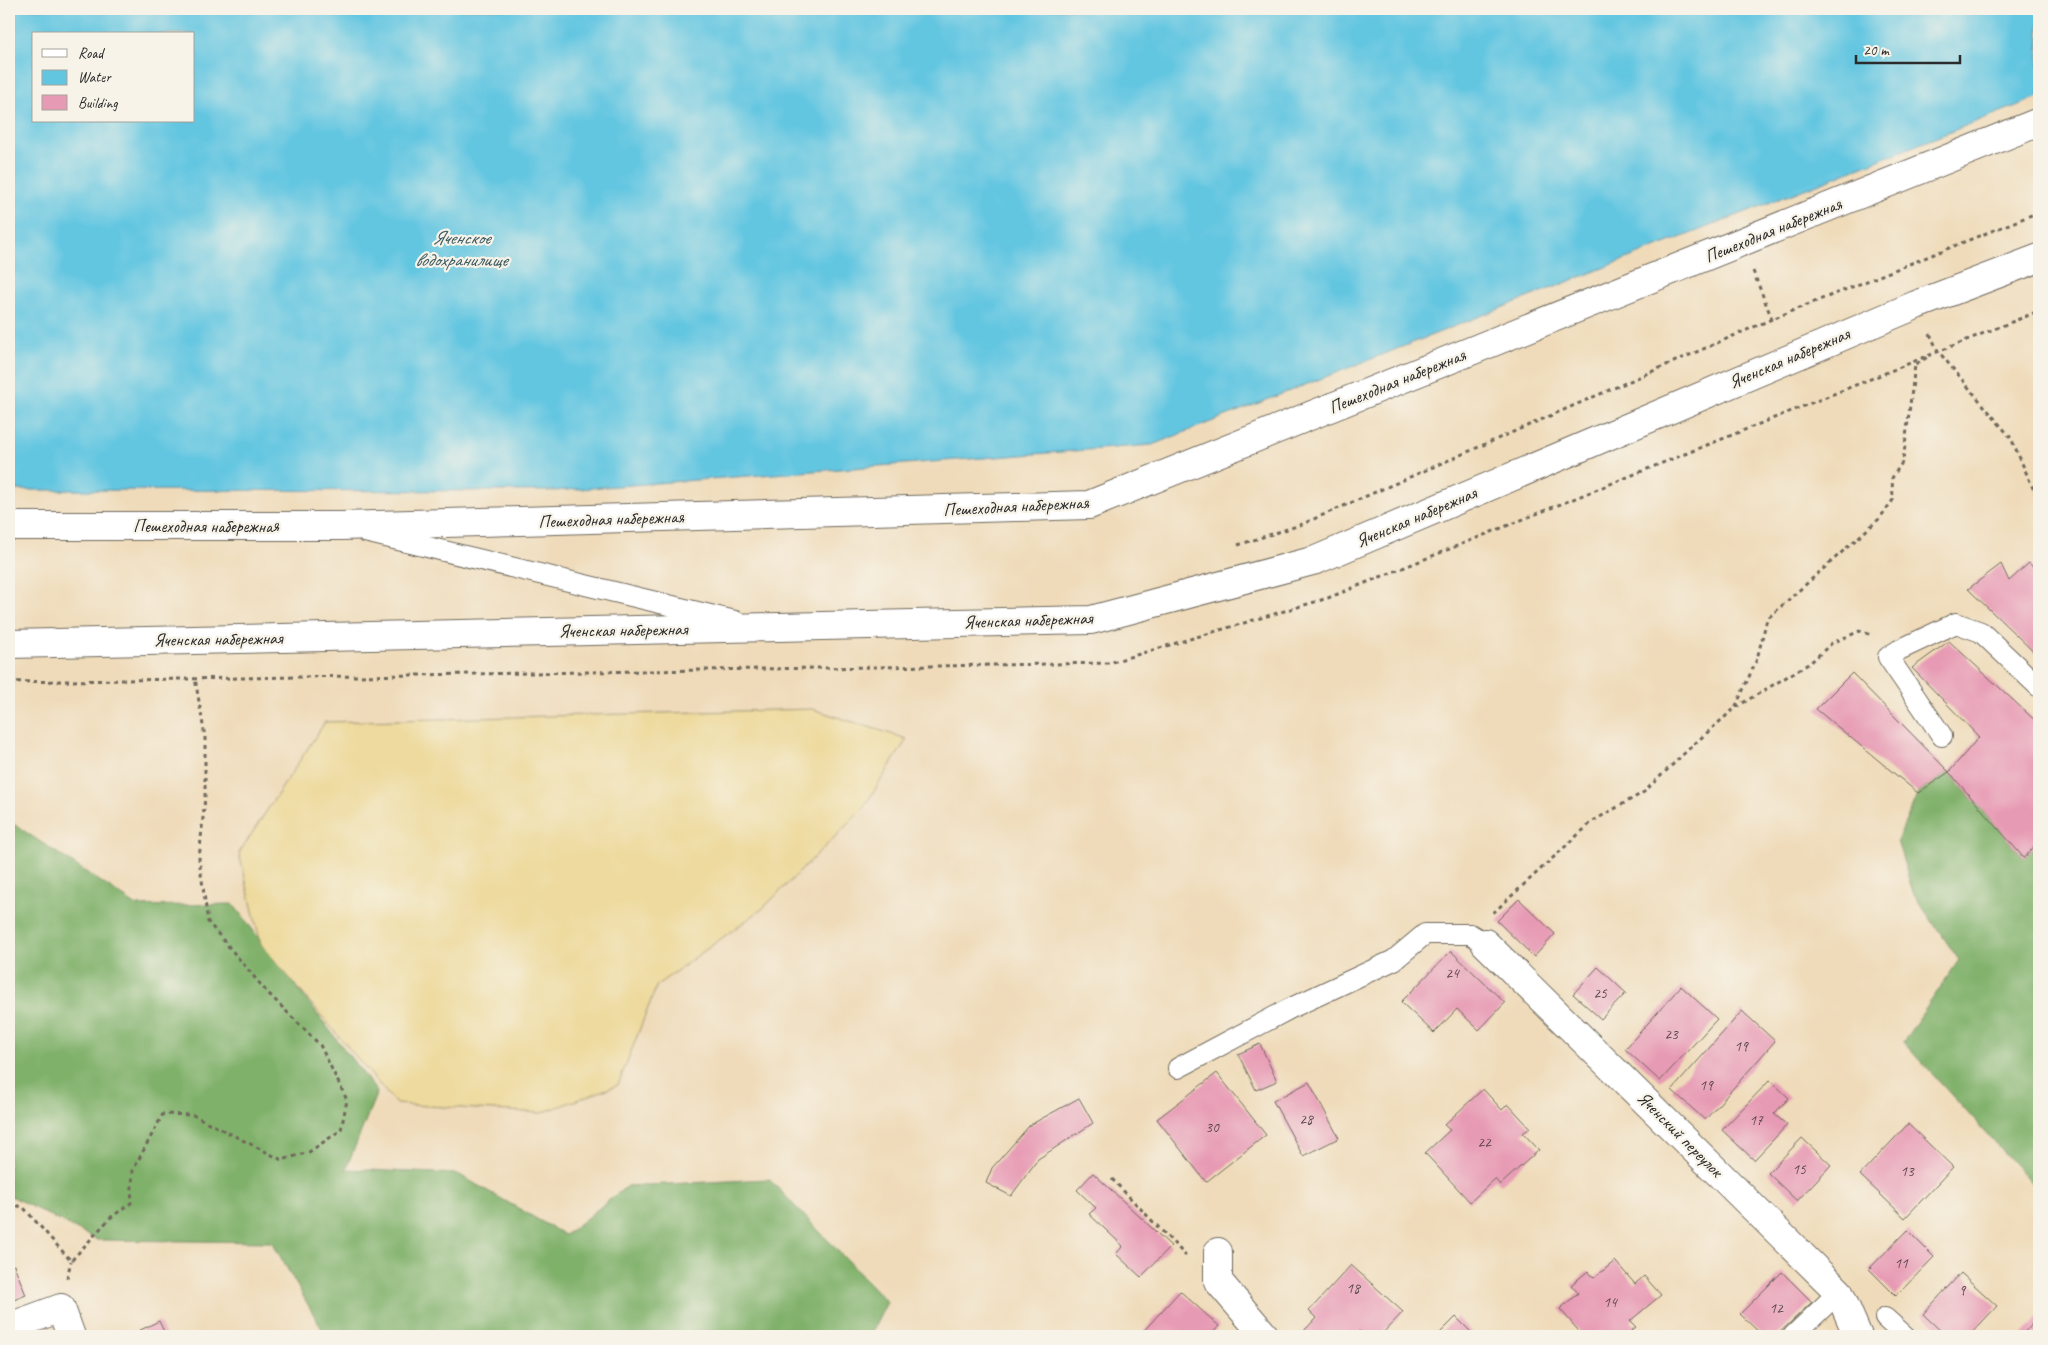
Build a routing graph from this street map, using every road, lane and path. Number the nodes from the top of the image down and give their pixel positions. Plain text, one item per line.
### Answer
1 (2039, 122) edge
2 (1742, 242) junction
3 (2039, 258) edge
4 (1916, 304) junction
5 (1772, 319) dead end
6 (1938, 350) junction
7 (2039, 502) edge
8 (9, 526) edge
9 (341, 526) junction
10 (761, 627) junction
11 (9, 644) edge
12 (1899, 650) junction
13 (195, 678) dead end
14 (2039, 687) edge
15 (1735, 708) junction
16 (1942, 736) dead end
17 (1485, 943) junction
18 (1178, 1068) dead end
19 (1112, 1179) dead end
20 (9, 1204) edge
21 (1218, 1252) dead end
22 (1218, 1281) junction
23 (1839, 1292) junction
24 (1885, 1318) dead end
25 (9, 1327) edge
26 (71, 1336) edge
27 (1265, 1336) edge
28 (1793, 1336) edge
29 (1858, 1336) edge
30 (1906, 1336) edge

1 - 2 street, Пешеходная набережная
2 - 5 path
2 - 9 street, Пешеходная набережная
3 - 4 street, Яченская набережная
4 - 6 path
4 - 10 street, Яченская набережная
6 - 7 path
6 - 15 path
8 - 9 street, Пешеходная набережная
9 - 10 lane
10 - 11 street, Яченская набережная
12 - 14 lane
12 - 15 path
12 - 16 lane
13 - 20 path
15 - 17 path
17 - 18 lane
17 - 23 street, Яченский переулок
19 - 22 path
21 - 22 street
22 - 27 street
23 - 28 lane
23 - 29 street, Яченский переулок
24 - 30 lane
25 - 26 street

